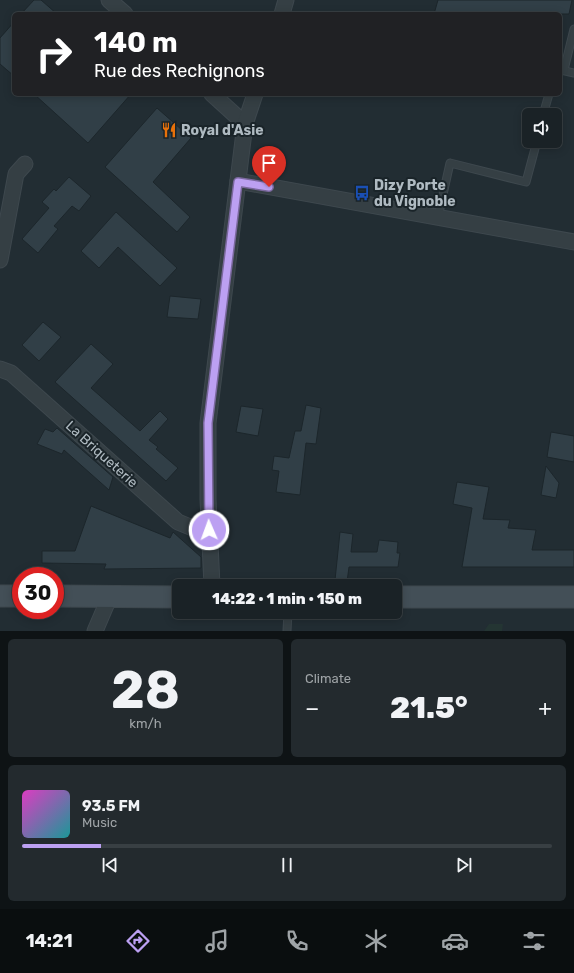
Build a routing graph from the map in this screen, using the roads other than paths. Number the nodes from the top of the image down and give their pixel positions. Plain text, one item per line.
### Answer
1 (109, 0) edge
2 (286, 0) edge
3 (122, 12) edge
4 (283, 12) edge
5 (574, 29) edge
6 (562, 70) edge
7 (574, 73) edge
8 (214, 96) edge
9 (254, 96) edge
10 (548, 96) edge
11 (545, 108) edge
12 (245, 124) junction
13 (535, 148) edge
14 (25, 164) dead end
15 (238, 182) junction
16 (438, 217) junction
17 (574, 242) edge
18 (0, 260) edge
19 (0, 369) edge
20 (209, 530) junction
21 (212, 579) edge
22 (0, 596) edge
23 (12, 596) edge
24 (64, 596) edge
25 (110, 596) junction
26 (172, 596) edge
27 (402, 597) edge
28 (574, 597) edge
29 (288, 619) edge
30 (95, 631) edge
31 (287, 631) edge

1 - 3 street
2 - 4 street
5 - 6 lane
6 - 7 lane
8 - 12 street
9 - 12 street
10 - 11 lane
12 - 15 street
13 - 16 lane
14 - 18 street
15 - 16 street
15 - 20 street
16 - 17 street
19 - 20 street, La Briqueterie
20 - 21 street
22 - 23 main road
24 - 25 main road
25 - 26 main road
25 - 30 street
27 - 28 main road
29 - 31 lane

